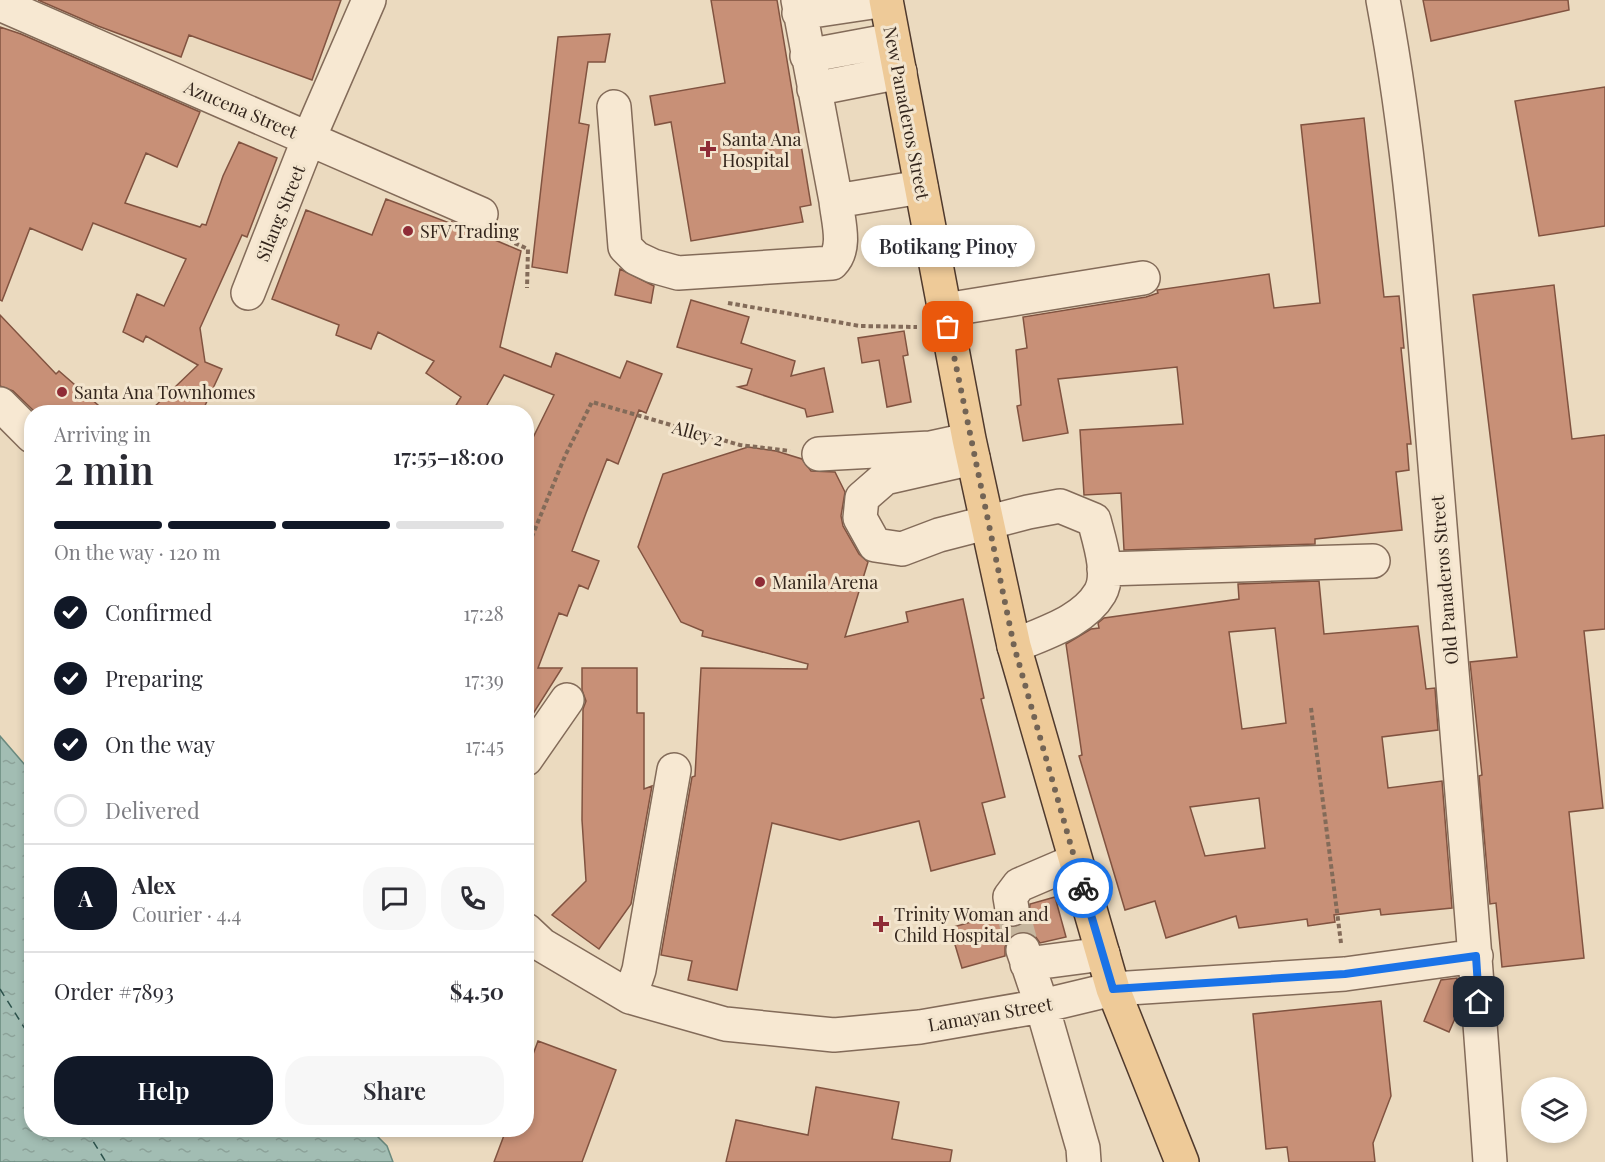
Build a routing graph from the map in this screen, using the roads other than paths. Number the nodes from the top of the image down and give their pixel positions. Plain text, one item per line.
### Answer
1 (369, 0) edge
2 (886, 0) edge
3 (1383, 0) edge
4 (0, 4) edge
5 (799, 7) edge
6 (893, 40) junction
7 (807, 57) junction
8 (900, 72) junction
9 (814, 89) junction
10 (614, 108) dead end
11 (309, 138) junction
12 (921, 187) junction
13 (836, 201) junction
14 (481, 214) road end
15 (1143, 278) dead end
16 (248, 293) dead end
17 (946, 319) junction
18 (0, 404) edge
19 (24, 428) edge
20 (971, 449) junction
21 (819, 454) road end
22 (987, 522) junction
23 (1373, 561) dead end
24 (1104, 570) junction
25 (1014, 646) junction
26 (567, 700) dead end
27 (534, 747) edge
28 (674, 770) dead end
29 (1075, 861) junction
30 (1012, 909) tunnel mouth
31 (534, 938) edge
32 (1103, 954) junction
33 (1476, 956) junction
34 (1113, 989) junction
35 (630, 997) junction
36 (1042, 1006) junction
37 (1084, 1162) edge
38 (1182, 1162) edge
39 (1490, 1162) edge

1 - 11 street, Silang Street
2 - 5 street
2 - 6 main road, New Panaderos Street
3 - 33 street, Old Panaderos Street
4 - 11 street, Azucena Street
5 - 7 street
6 - 7 street
6 - 8 main road, New Panaderos Street
7 - 9 street
8 - 9 street
8 - 12 main road, New Panaderos Street
9 - 13 street
10 - 13 street
11 - 14 street, Azucena Street
11 - 16 street, Silang Street
12 - 13 street
12 - 17 main road, New Panaderos Street
15 - 17 street
17 - 20 main road, New Panaderos Street
18 - 19 street
20 - 21 street
20 - 22 main road, New Panaderos Street
20 - 22 street
22 - 24 street
22 - 25 main road, New Panaderos Street
23 - 24 street
24 - 25 street
25 - 29 main road, New Panaderos Street
26 - 27 street
28 - 35 street
29 - 30 street
29 - 32 main road, New Panaderos Street
31 - 35 street, Lamayan Street
32 - 34 main road, New Panaderos Street
32 - 36 street
33 - 34 street, Lamayan Street
33 - 39 street, Old Panaderos Street
34 - 36 street, Lamayan Street
34 - 38 main road, New Panaderos Street
35 - 36 street, Lamayan Street
36 - 37 street

